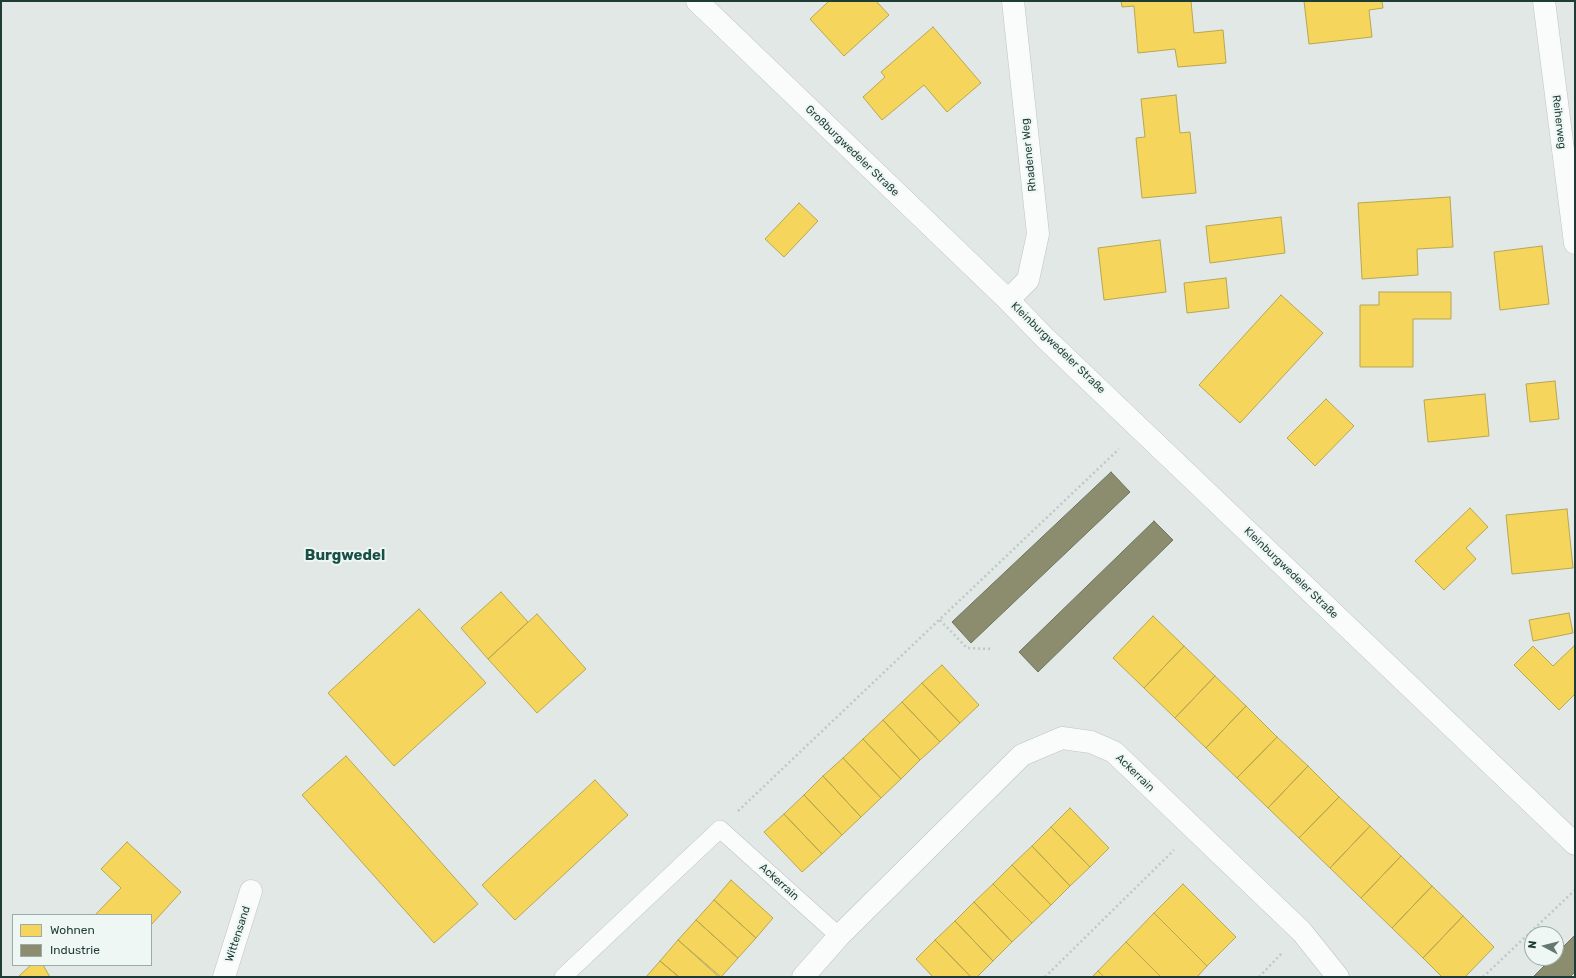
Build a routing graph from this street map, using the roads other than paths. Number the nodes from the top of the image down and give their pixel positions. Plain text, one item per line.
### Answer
1 (697, 1) edge
2 (1013, 1) edge
3 (1544, 1) edge
4 (1575, 243) edge
5 (1008, 300) junction
6 (1575, 844) edge
7 (251, 891) dead end
8 (839, 936) junction
9 (224, 977) edge
10 (563, 977) edge
11 (803, 977) edge
12 (1338, 977) edge

1 - 5 street, Großburgwedeler Straße
2 - 5 street, Rhadener Weg
3 - 4 street, Reiherweg
5 - 6 street, Kleinburgwedeler Straße
7 - 9 street, Wittensand
8 - 10 lane, Ackerrain
8 - 11 street, Ackerrain
8 - 12 street, Ackerrain

